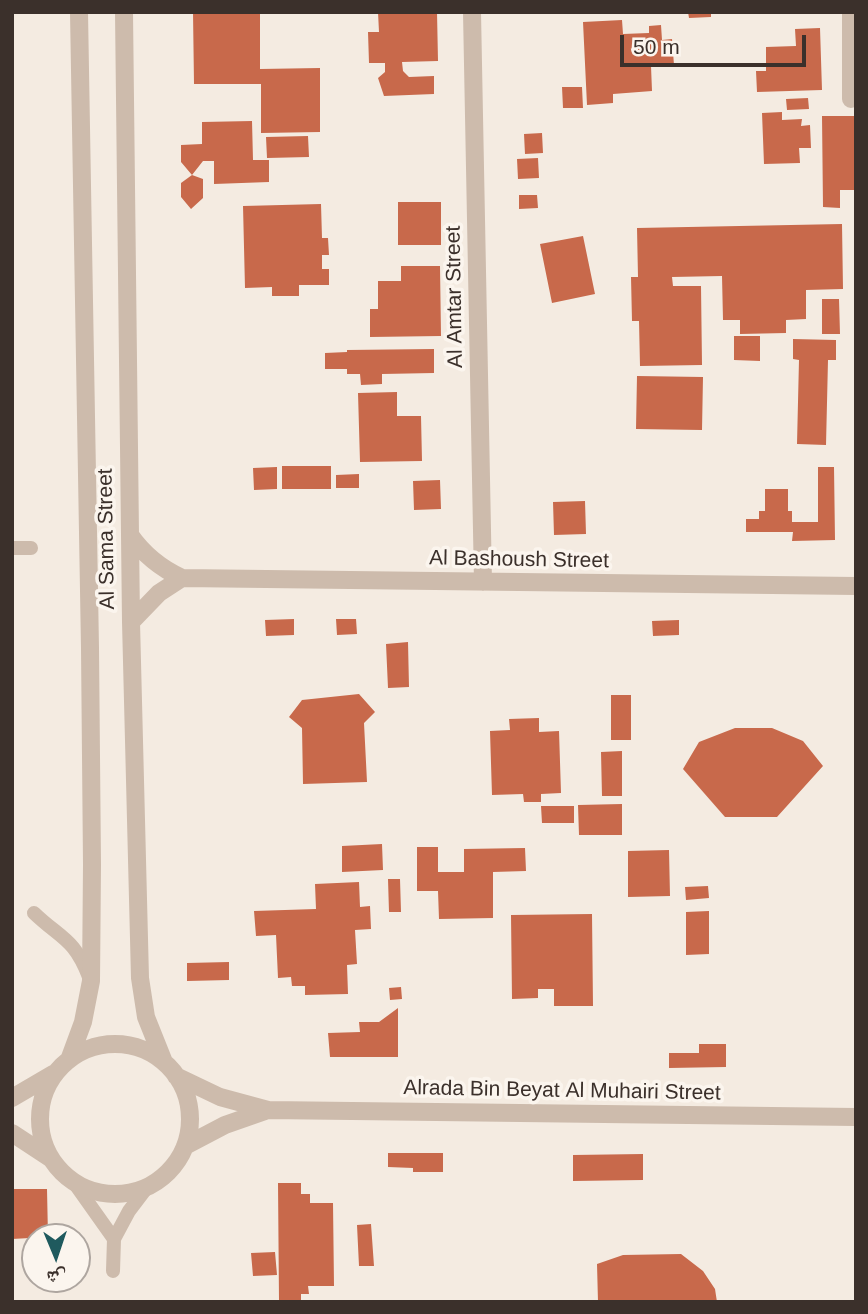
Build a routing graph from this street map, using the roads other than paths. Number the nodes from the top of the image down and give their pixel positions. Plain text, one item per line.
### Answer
1 (79, 12) edge
2 (124, 12) edge
3 (472, 12) edge
4 (851, 12) edge
5 (851, 99) dead end
6 (130, 535) junction
7 (12, 548) edge
8 (31, 548) dead end
9 (182, 578) junction
10 (483, 582) junction
11 (856, 586) edge
12 (131, 622) junction
13 (34, 913) dead end
14 (91, 981) junction
15 (69, 1060) junction
16 (164, 1062) junction
17 (55, 1072) junction
18 (176, 1076) junction
19 (12, 1098) edge
20 (268, 1110) junction
21 (856, 1117) edge
22 (12, 1133) edge
23 (185, 1146) junction
24 (51, 1159) junction
25 (75, 1184) junction
26 (148, 1186) junction
27 (114, 1239) junction
28 (113, 1271) dead end

1 - 14 street, Al Sama Street
2 - 6 street, Al Sama Street
3 - 10 street, Al Amtar Street
4 - 5 street
6 - 9 street, Al Bashoush Street
6 - 12 street, Al Sama Street
7 - 8 lane
9 - 10 street, Al Bashoush Street
9 - 12 street
10 - 11 street, Al Bashoush Street
12 - 16 street, Al Sama Street
13 - 14 lane
14 - 15 street, Al Sama Street
15 - 16 street
15 - 17 street
16 - 18 street
17 - 19 street
17 - 24 street
18 - 20 street, Alrada Bin Beyat Al Muhairi Street
18 - 23 street
20 - 21 street, Alrada Bin Beyat Al Muhairi Street
20 - 23 street, Alrada Bin Beyat Al Muhairi Street
22 - 24 street
23 - 26 street
24 - 25 street
25 - 26 street
25 - 27 lane
26 - 27 lane
27 - 28 lane

